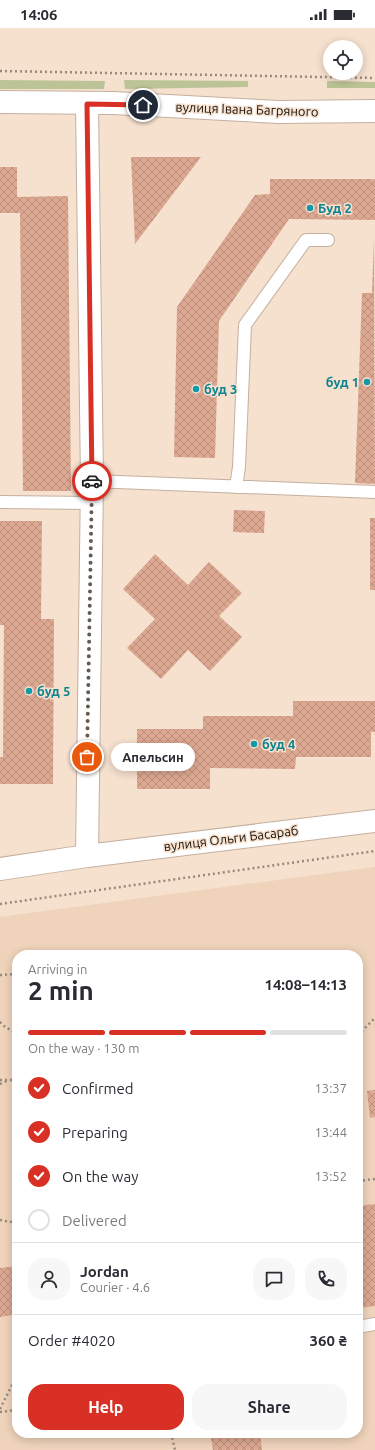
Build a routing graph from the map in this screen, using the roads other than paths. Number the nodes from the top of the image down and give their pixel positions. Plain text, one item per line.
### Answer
1 (0, 102) edge
2 (87, 104) junction
3 (375, 111) edge
4 (328, 240) dead end
5 (92, 481) junction
6 (236, 487) junction
7 (375, 492) edge
8 (0, 502) edge
9 (92, 503) junction
10 (375, 821) edge
11 (87, 856) junction
12 (0, 869) edge
13 (375, 1324) edge
14 (363, 1326) edge

1 - 2 street, вулиця Івана Багряного
2 - 3 street, вулиця Івана Багряного
2 - 5 street
4 - 6 lane
5 - 6 lane
5 - 9 street
6 - 7 lane
8 - 9 lane
9 - 11 street
10 - 11 street, вулиця Ольги Басараб
11 - 12 street, вулиця Ольги Басараб
13 - 14 lane

